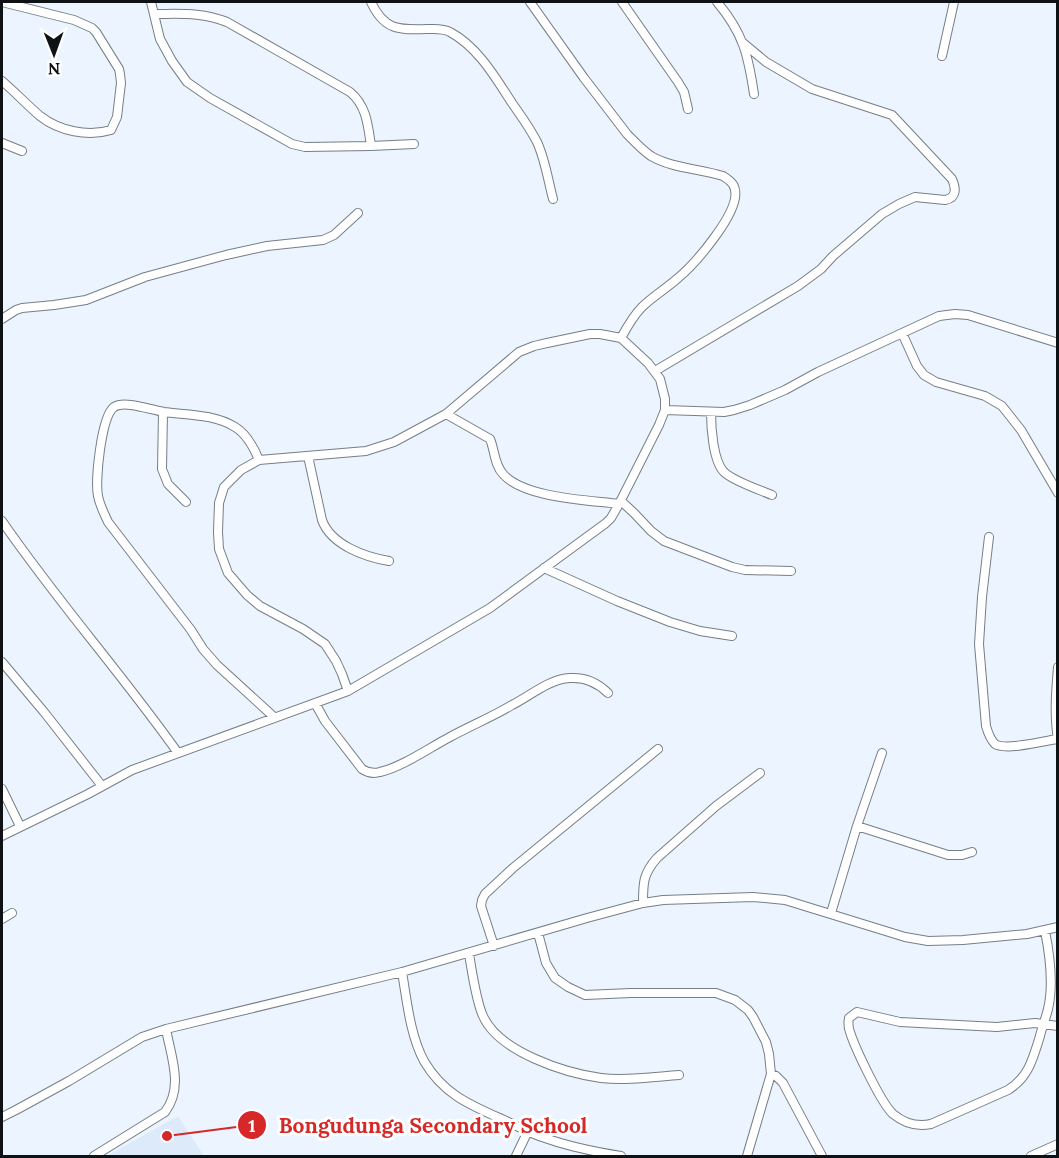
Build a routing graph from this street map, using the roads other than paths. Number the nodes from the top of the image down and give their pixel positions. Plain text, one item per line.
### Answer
1 (2, 2) edge
2 (151, 2) edge
3 (371, 2) edge
4 (530, 2) edge
5 (622, 2) edge
6 (717, 2) edge
7 (954, 2) edge
8 (155, 14) junction
9 (742, 42) junction
10 (942, 56) dead end
11 (2, 81) edge
12 (754, 94) dead end
13 (688, 109) dead end
14 (2, 143) edge
15 (414, 144) dead end
16 (371, 146) junction
17 (22, 151) dead end
18 (553, 199) dead end
19 (358, 213) dead end
20 (2, 319) edge
21 (902, 333) junction
22 (621, 338) junction
23 (1058, 343) edge
24 (655, 371) junction
25 (665, 410) junction
26 (163, 412) junction
27 (711, 412) junction
28 (446, 414) junction
29 (308, 456) junction
30 (259, 460) junction
31 (1058, 493) edge
32 (772, 495) dead end
33 (186, 502) dead end
34 (620, 502) junction
35 (2, 520) edge
36 (989, 537) dead end
37 (389, 561) dead end
38 (544, 568) junction
39 (791, 571) dead end
40 (732, 636) dead end
41 (2, 662) edge
42 (1058, 667) edge
43 (348, 691) junction
44 (608, 693) dead end
45 (315, 703) junction
46 (274, 717) junction
47 (1058, 740) edge
48 (658, 749) dead end
49 (178, 753) junction
50 (882, 753) dead end
51 (760, 773) dead end
52 (102, 786) junction
53 (2, 789) edge
54 (20, 826) junction
55 (857, 826) junction
56 (2, 836) edge
57 (972, 852) dead end
58 (643, 903) junction
59 (12, 913) dead end
60 (831, 913) junction
61 (2, 919) edge
62 (1058, 927) edge
63 (1045, 931) junction
64 (538, 933) junction
65 (494, 946) junction
66 (469, 954) junction
67 (402, 972) junction
68 (1043, 1024) junction
69 (1058, 1026) edge
70 (166, 1029) junction
71 (771, 1074) junction
72 (679, 1075) dead end
73 (2, 1117) edge
74 (528, 1131) junction
75 (1058, 1144) edge
76 (94, 1156) edge
77 (516, 1156) edge
78 (621, 1156) edge
79 (747, 1156) edge
80 (822, 1156) edge
81 (1030, 1156) edge

1 - 11 street
2 - 8 street
3 - 18 street
4 - 22 street
5 - 13 street
6 - 9 street
7 - 10 street
8 - 16 street
8 - 16 street
9 - 12 street
9 - 24 street
14 - 17 street
15 - 16 street
19 - 20 street
21 - 23 street
21 - 27 street
21 - 31 street
22 - 24 street
22 - 28 street
24 - 25 street
25 - 27 street
25 - 34 street
26 - 30 street
26 - 33 street
26 - 46 street
27 - 32 street
28 - 29 street
28 - 34 street
29 - 30 street
29 - 37 street
30 - 43 street
34 - 38 street
34 - 39 street
35 - 49 street
36 - 47 street
38 - 40 street
38 - 43 street
41 - 52 street
42 - 47 street
43 - 45 street
44 - 45 street
45 - 46 street
46 - 49 street
48 - 65 street
49 - 52 street
50 - 55 street
51 - 58 street
52 - 54 street
53 - 54 street
54 - 56 street
55 - 57 street
55 - 60 street
58 - 60 street
58 - 64 street
59 - 61 street
60 - 63 street
62 - 63 street
63 - 68 street
64 - 65 street
64 - 71 street
65 - 66 street
66 - 67 street
66 - 72 street
67 - 70 street
67 - 74 street
68 - 68 street
68 - 69 street
70 - 73 street
70 - 76 street
71 - 79 street
71 - 80 street
74 - 77 street
74 - 78 street
75 - 81 street

